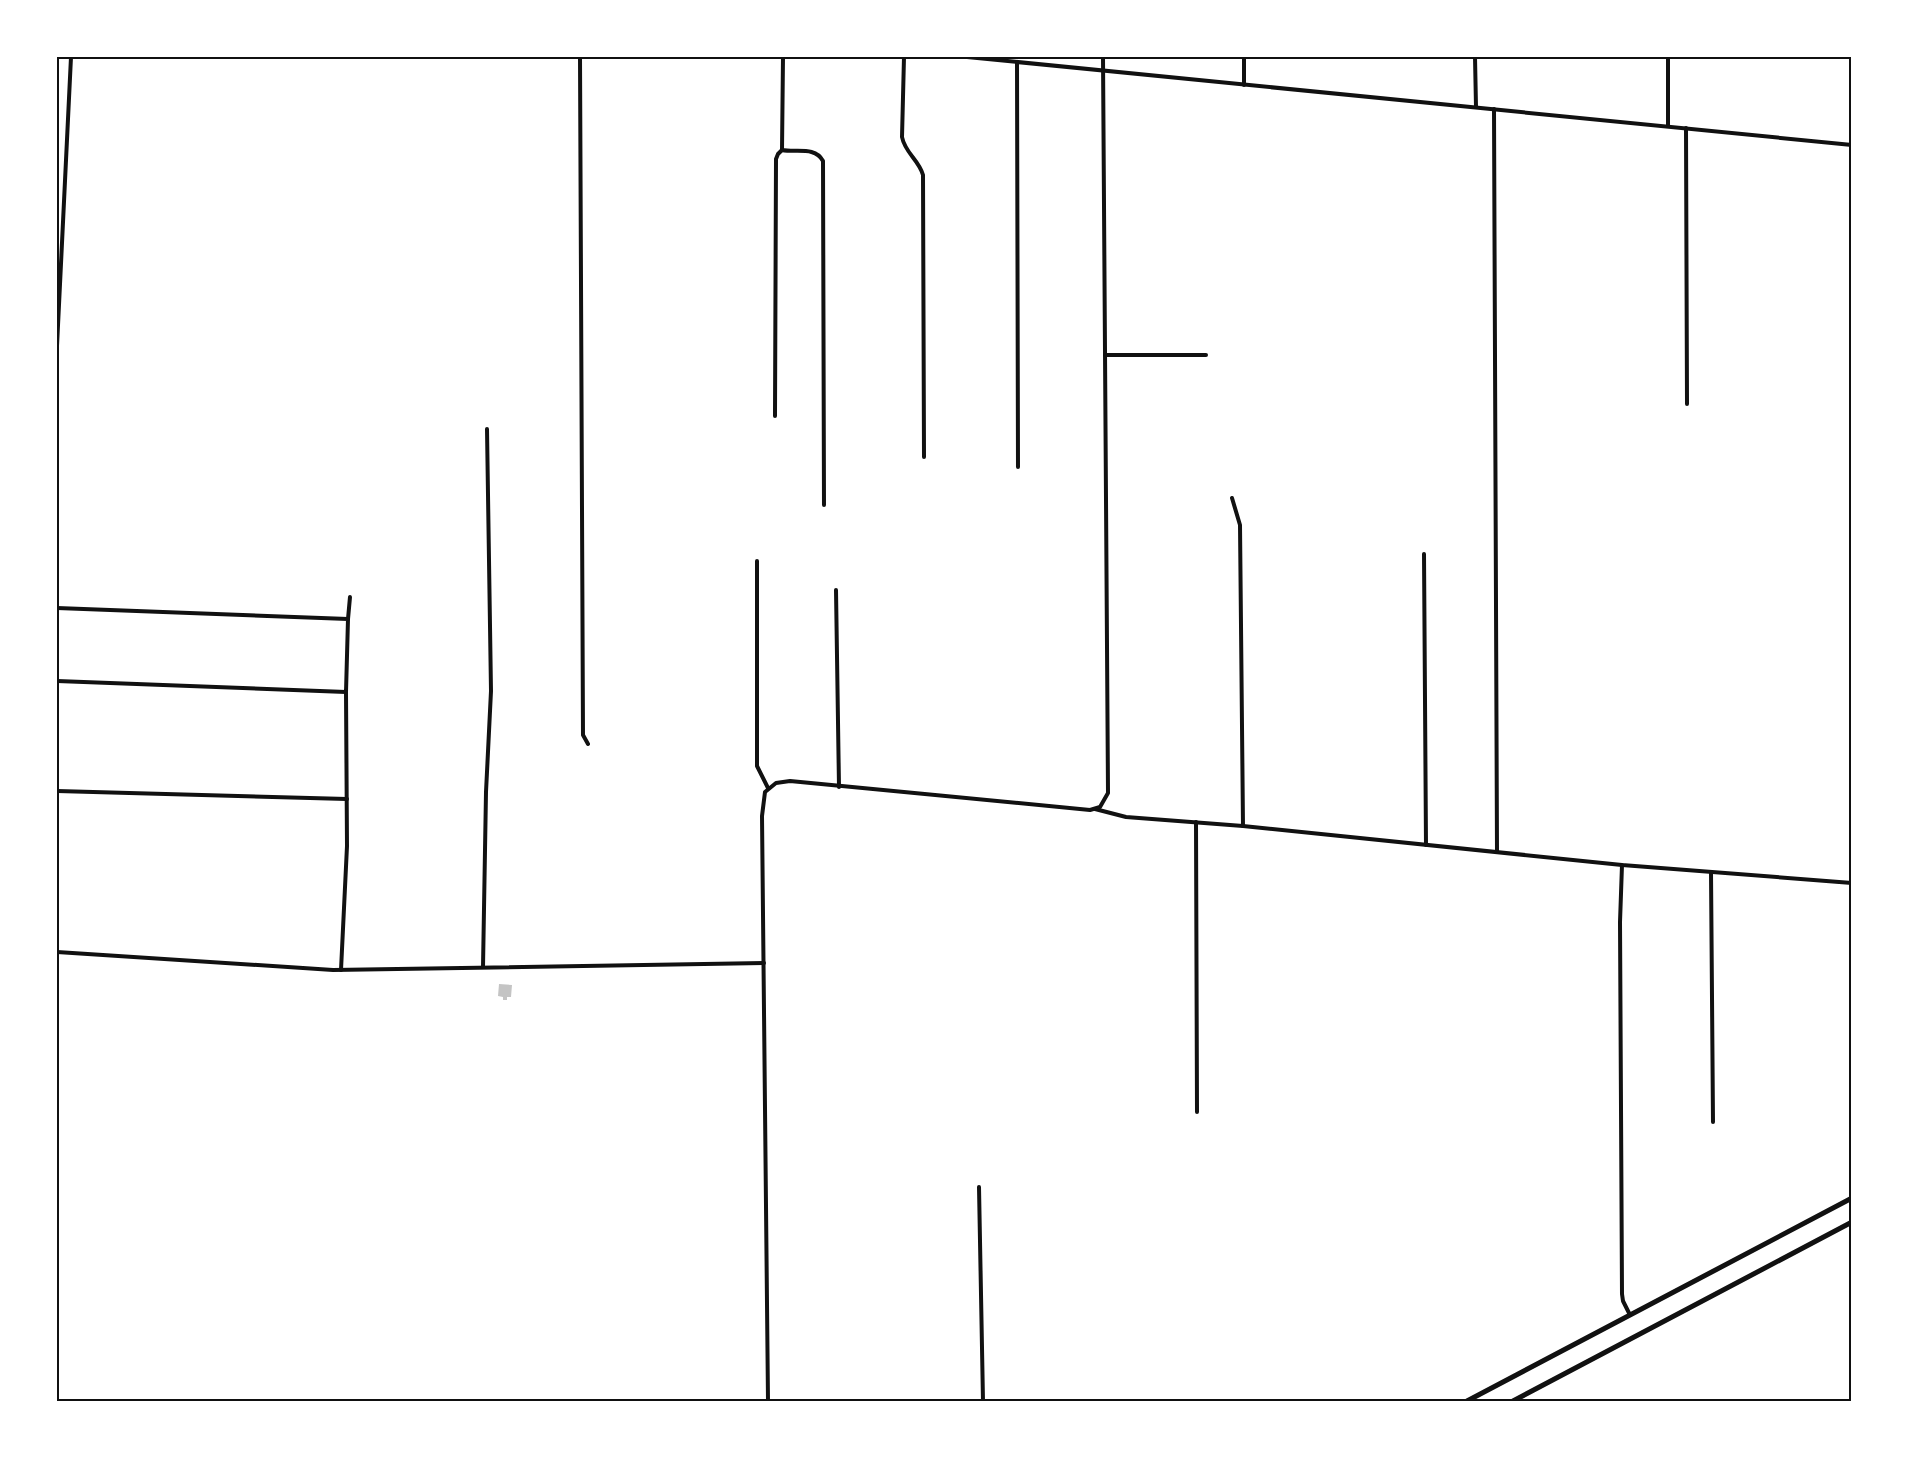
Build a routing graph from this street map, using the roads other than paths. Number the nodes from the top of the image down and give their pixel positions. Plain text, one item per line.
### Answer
1 (71, 57) edge
2 (580, 57) edge
3 (783, 57) edge
4 (904, 57) edge
5 (967, 57) edge
6 (1103, 57) edge
7 (1244, 57) edge
8 (1475, 57) edge
9 (1668, 57) edge
10 (1017, 62) junction
11 (1104, 71) junction
12 (1244, 85) junction
13 (1476, 107) junction
14 (1494, 109) junction
15 (1668, 126) junction
16 (1686, 128) junction
17 (1852, 145) edge
18 (782, 150) junction
19 (57, 346) edge
20 (1105, 355) junction
21 (1206, 355) dead end
22 (1688, 404) dead end
23 (775, 416) dead end
24 (487, 429) dead end
25 (924, 457) dead end
26 (1018, 467) dead end
27 (1232, 498) dead end
28 (824, 505) dead end
29 (1424, 554) dead end
30 (757, 561) dead end
31 (836, 590) dead end
32 (350, 597) dead end
33 (57, 608) edge
34 (348, 619) junction
35 (57, 681) edge
36 (346, 692) junction
37 (588, 744) dead end
38 (839, 787) junction
39 (768, 788) junction
40 (57, 791) edge
41 (347, 799) junction
42 (1094, 809) junction
43 (1196, 822) junction
44 (1243, 826) junction
45 (1426, 845) junction
46 (1497, 852) junction
47 (1622, 864) junction
48 (1711, 872) junction
49 (1852, 883) edge
50 (57, 952) edge
51 (764, 963) junction
52 (483, 967) junction
53 (341, 970) junction
54 (1197, 1112) dead end
55 (1713, 1122) dead end
56 (980, 1187) dead end
57 (1850, 1198) edge
58 (1852, 1206) edge
59 (1852, 1222) edge
60 (1630, 1315) junction
61 (768, 1401) edge
62 (983, 1401) edge
63 (1467, 1401) edge
64 (1513, 1401) edge

1 - 19 street
2 - 37 street
3 - 18 street
4 - 25 street
5 - 10 street
6 - 11 street
7 - 12 street
8 - 13 street
9 - 15 street
10 - 11 street
10 - 26 street
11 - 12 street
11 - 20 street
12 - 13 street
13 - 14 street
14 - 15 street
14 - 46 street
15 - 16 street
16 - 17 street
16 - 22 street
18 - 23 street
18 - 28 street
20 - 21 street
20 - 42 street
24 - 52 street
27 - 44 street
29 - 45 street
30 - 39 street
31 - 38 street
32 - 34 street
33 - 34 street
34 - 36 street
35 - 36 street
36 - 41 street
38 - 39 street
38 - 42 street
39 - 51 street
40 - 41 street
41 - 53 street
42 - 43 street
43 - 44 street
43 - 54 street
44 - 45 street
45 - 46 street
46 - 47 street
47 - 48 street
47 - 60 street
48 - 49 street
48 - 55 street
50 - 53 street
51 - 52 street
51 - 61 street
52 - 53 street
56 - 62 street
57 - 58 main road
57 - 60 main road
59 - 64 main road
60 - 63 main road

